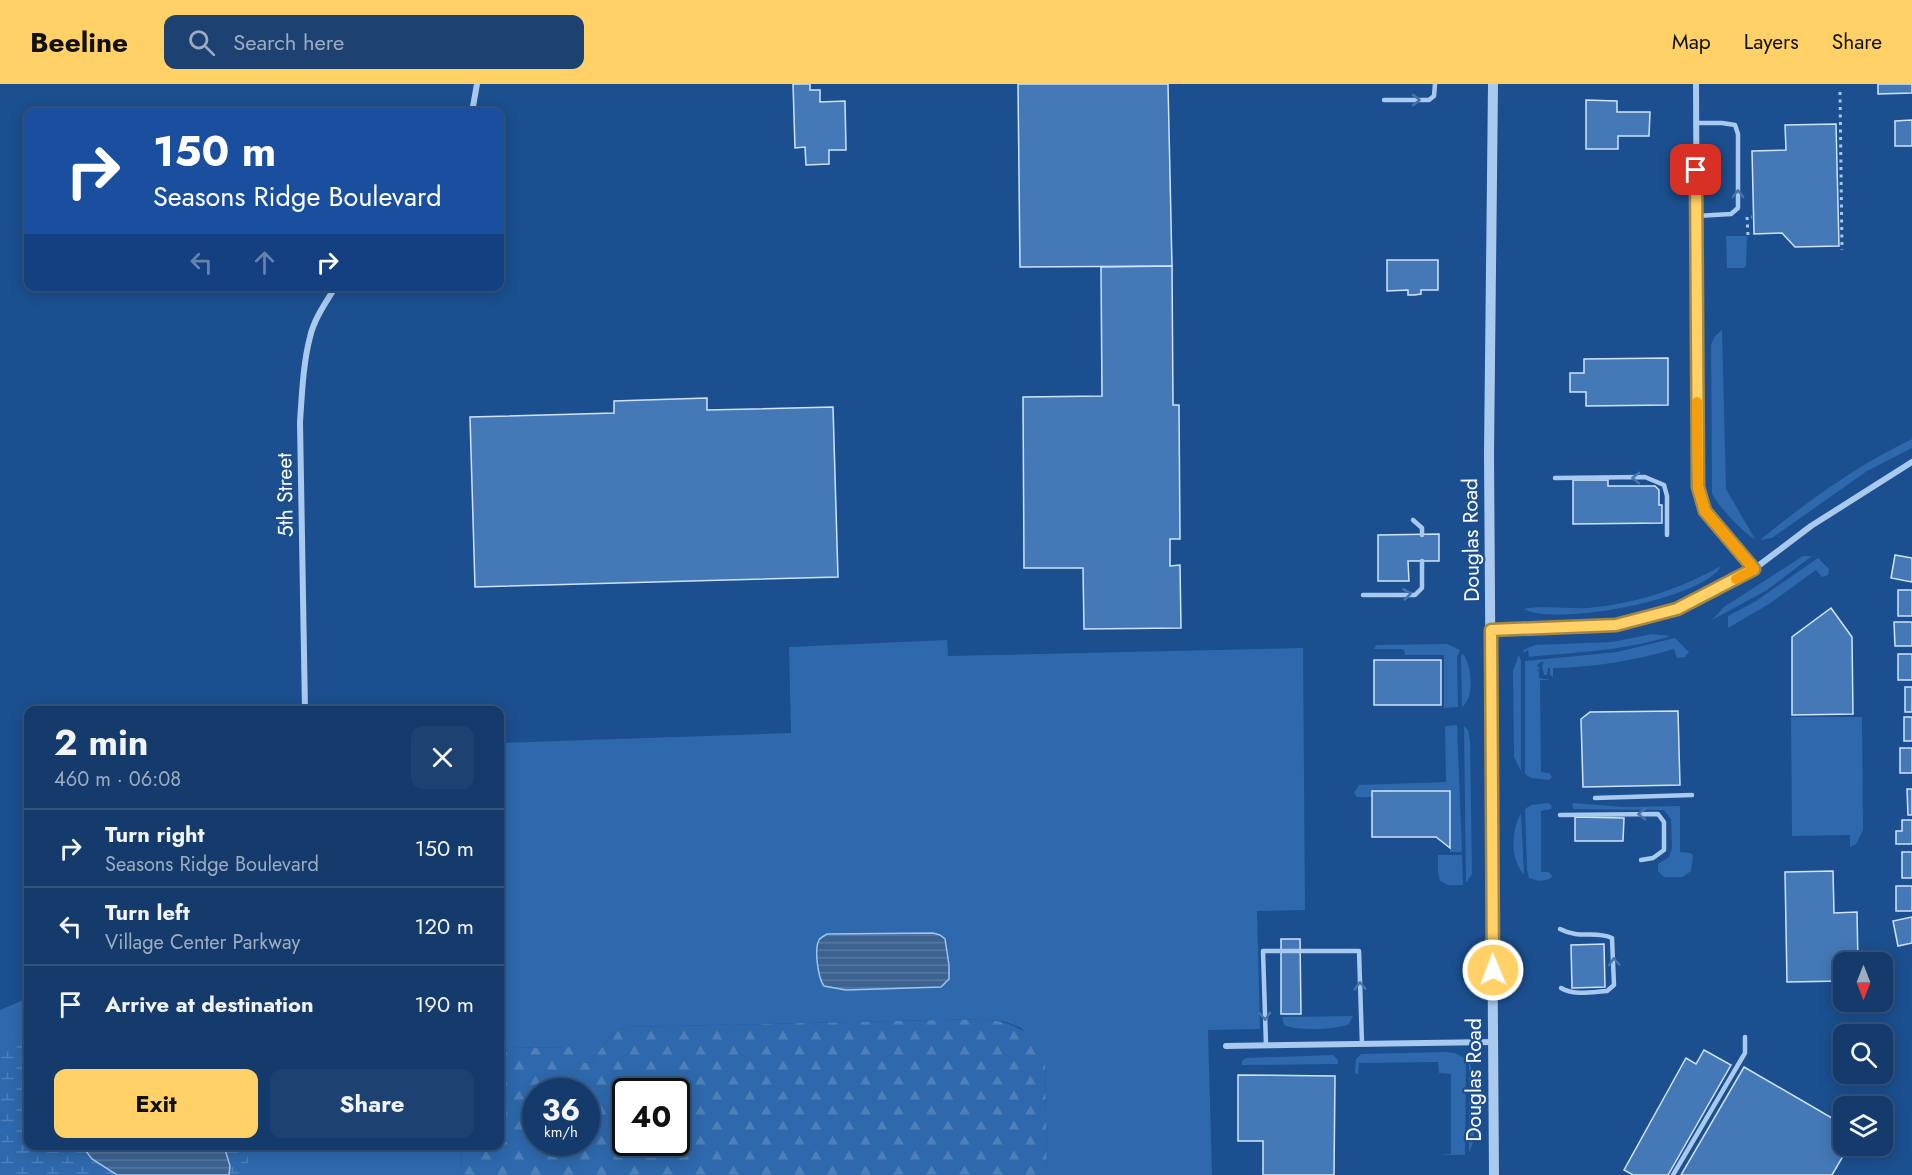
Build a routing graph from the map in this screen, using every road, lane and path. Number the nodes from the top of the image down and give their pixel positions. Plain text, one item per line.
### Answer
1 (477, 84) edge
2 (1436, 84) edge
3 (1492, 84) edge
4 (1696, 84) edge
5 (1840, 92) dead end
6 (1384, 100) dead end
7 (473, 108) edge
8 (1696, 123) junction
9 (1696, 216) junction
10 (1752, 217) dead end
11 (1748, 235) dead end
12 (1842, 250) dead end
13 (333, 291) edge
14 (1912, 462) edge
15 (1556, 478) dead end
16 (1413, 520) dead end
17 (1422, 535) dead end
18 (1667, 535) dead end
19 (1422, 561) dead end
20 (1754, 569) junction
21 (1363, 596) dead end
22 (1491, 630) junction
23 (305, 706) edge
24 (1692, 795) dead end
25 (1595, 798) dead end
26 (1560, 815) dead end
27 (1641, 860) dead end
28 (1560, 929) dead end
29 (1562, 988) dead end
30 (1745, 1036) dead end
31 (1493, 1042) junction
32 (1362, 1044) junction
33 (1266, 1045) junction
34 (1227, 1046) dead end
35 (1494, 1175) edge
36 (1673, 1175) edge

1 - 7 street
6 -> 2 lane
3 - 22 street, Douglas Road
4 - 8 street
5 - 12 path
8 - 9 street
9 -> 8 lane
9 - 20 street
10 - 11 path
13 - 23 street, 5th Street
14 - 20 street
18 -> 15 lane
16 - 17 lane
21 -> 19 lane
20 - 22 street
22 - 31 street, Douglas Road
24 - 25 lane
27 -> 26 lane
29 -> 28 lane
30 - 36 lane
31 - 32 street
31 - 35 street, Douglas Road
32 - 33 street
32 -> 33 lane
33 - 34 street

